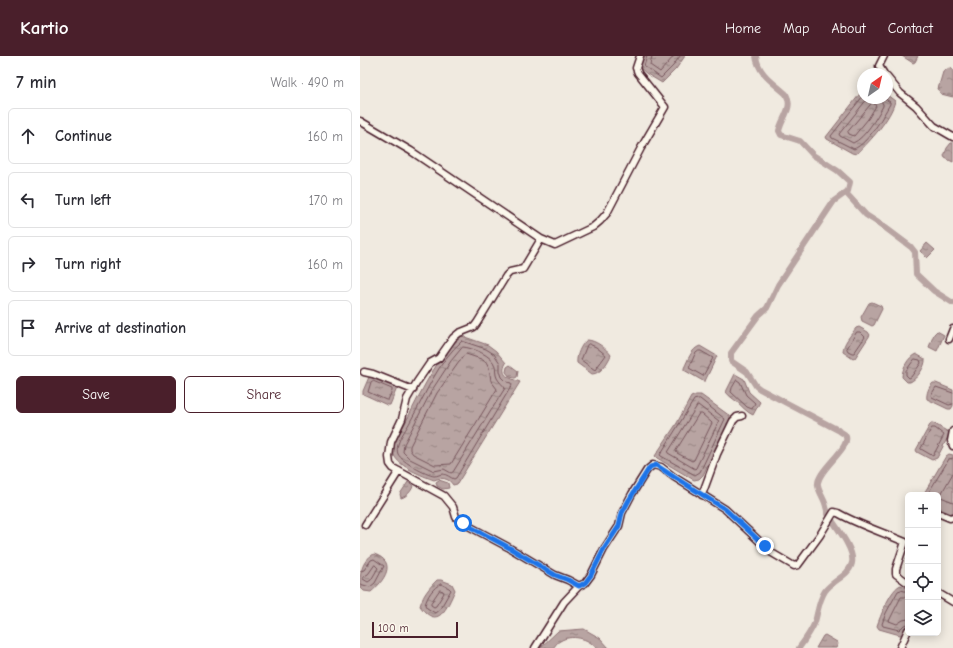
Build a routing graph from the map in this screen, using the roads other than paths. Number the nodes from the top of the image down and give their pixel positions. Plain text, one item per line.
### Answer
1 (640, 56) edge
2 (884, 56) edge
3 (881, 68) edge
4 (893, 84) edge
5 (360, 122) edge
6 (953, 137) edge
7 (541, 239) junction
8 (953, 330) edge
9 (949, 339) dead end
10 (364, 372) dead end
11 (412, 390) junction
12 (742, 416) dead end
13 (953, 431) edge
14 (953, 446) edge
15 (399, 471) junction
16 (702, 495) junction
17 (941, 515) edge
18 (953, 517) edge
19 (365, 525) dead end
20 (905, 542) joint
21 (905, 581) edge
22 (579, 586) junction
23 (941, 595) edge
24 (953, 602) edge
25 (905, 636) edge
26 (535, 648) edge
27 (900, 648) edge

1 - 7 street
2 - 3 street
4 - 6 street
5 - 7 street
7 - 11 street
8 - 9 street
10 - 11 street
11 - 15 street
12 - 16 street
13 - 14 street
15 - 19 street
15 - 22 street
16 - 20 street
16 - 22 street
17 - 18 street
20 - 21 street
22 - 26 street
23 - 24 street
25 - 27 street

